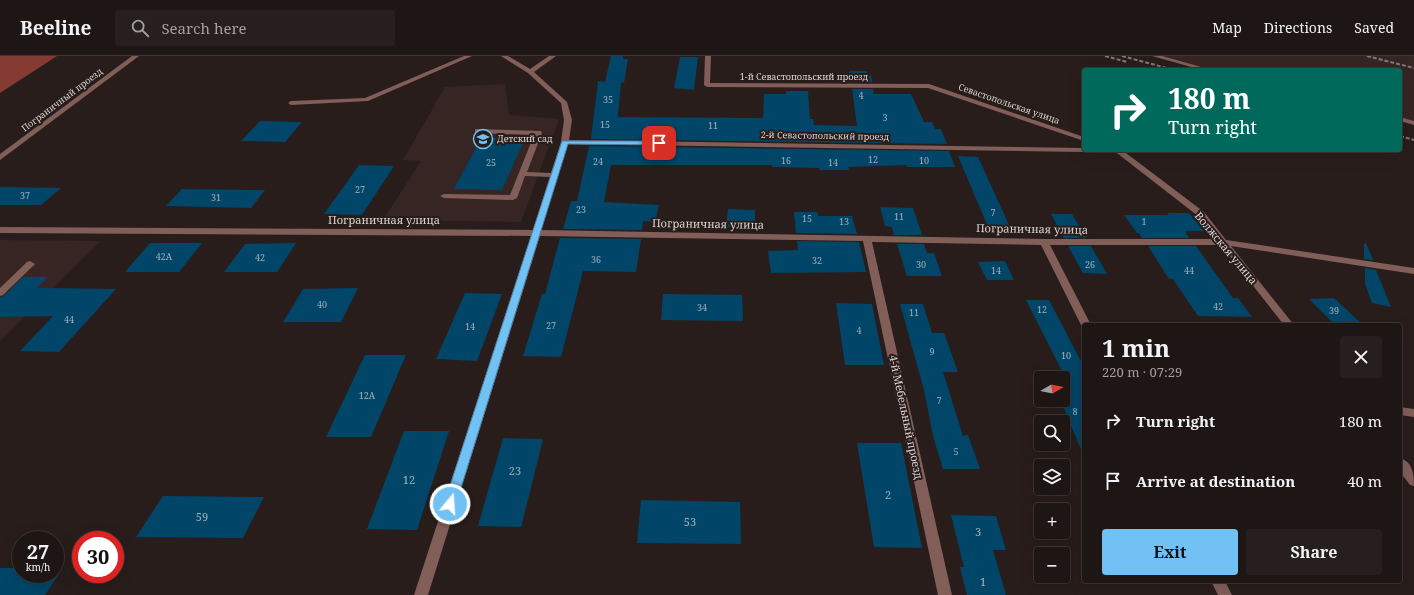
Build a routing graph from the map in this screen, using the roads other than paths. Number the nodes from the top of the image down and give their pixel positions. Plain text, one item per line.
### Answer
1 (136, 56) edge
2 (469, 56) edge
3 (504, 56) edge
4 (553, 56) edge
5 (708, 56) edge
6 (1154, 56) edge
7 (1201, 68) edge
8 (530, 72) junction
9 (929, 86) joint
10 (292, 103) dead end
11 (1402, 120) edge
12 (1414, 123) edge
13 (478, 131) dead end
14 (1082, 138) edge
15 (565, 142) junction
16 (1082, 150) edge
17 (1120, 152) edge
18 (0, 158) edge
19 (522, 174) junction
20 (554, 175) junction
21 (444, 196) dead end
22 (0, 230) edge
23 (536, 233) junction
24 (867, 239) junction
25 (1044, 242) junction
26 (1222, 242) junction
27 (30, 264) dead end
28 (1414, 271) edge
29 (0, 293) edge
30 (1085, 323) edge
31 (1287, 323) edge
32 (1402, 412) edge
33 (1414, 413) edge
34 (1402, 466) edge
35 (1414, 481) edge
36 (1219, 583) edge
37 (421, 595) edge
38 (944, 595) edge
39 (1225, 595) edge

1 - 18 street, Пограничный проезд
2 - 10 street
3 - 8 street
4 - 8 street
5 - 9 street, 1-й Севастопольский проезд
6 - 7 street
8 - 15 street
9 - 14 street, Севастопольская улица
11 - 12 street
13 - 19 street
15 - 16 street, 2-й Севастопольский проезд
15 - 20 street
17 - 26 street, Волжская улица
19 - 20 street
19 - 21 street
20 - 23 street
22 - 23 street, Пограничная улица
23 - 24 street, Пограничная улица
23 - 37 street
24 - 25 street, Пограничная улица
24 - 38 street, 4-й Мебельный проезд
25 - 26 street, Пограничная улица
25 - 30 street
26 - 28 street, Пограничная улица
26 - 31 street, Волжская улица
27 - 29 street
32 - 33 street
34 - 35 street
36 - 39 street

